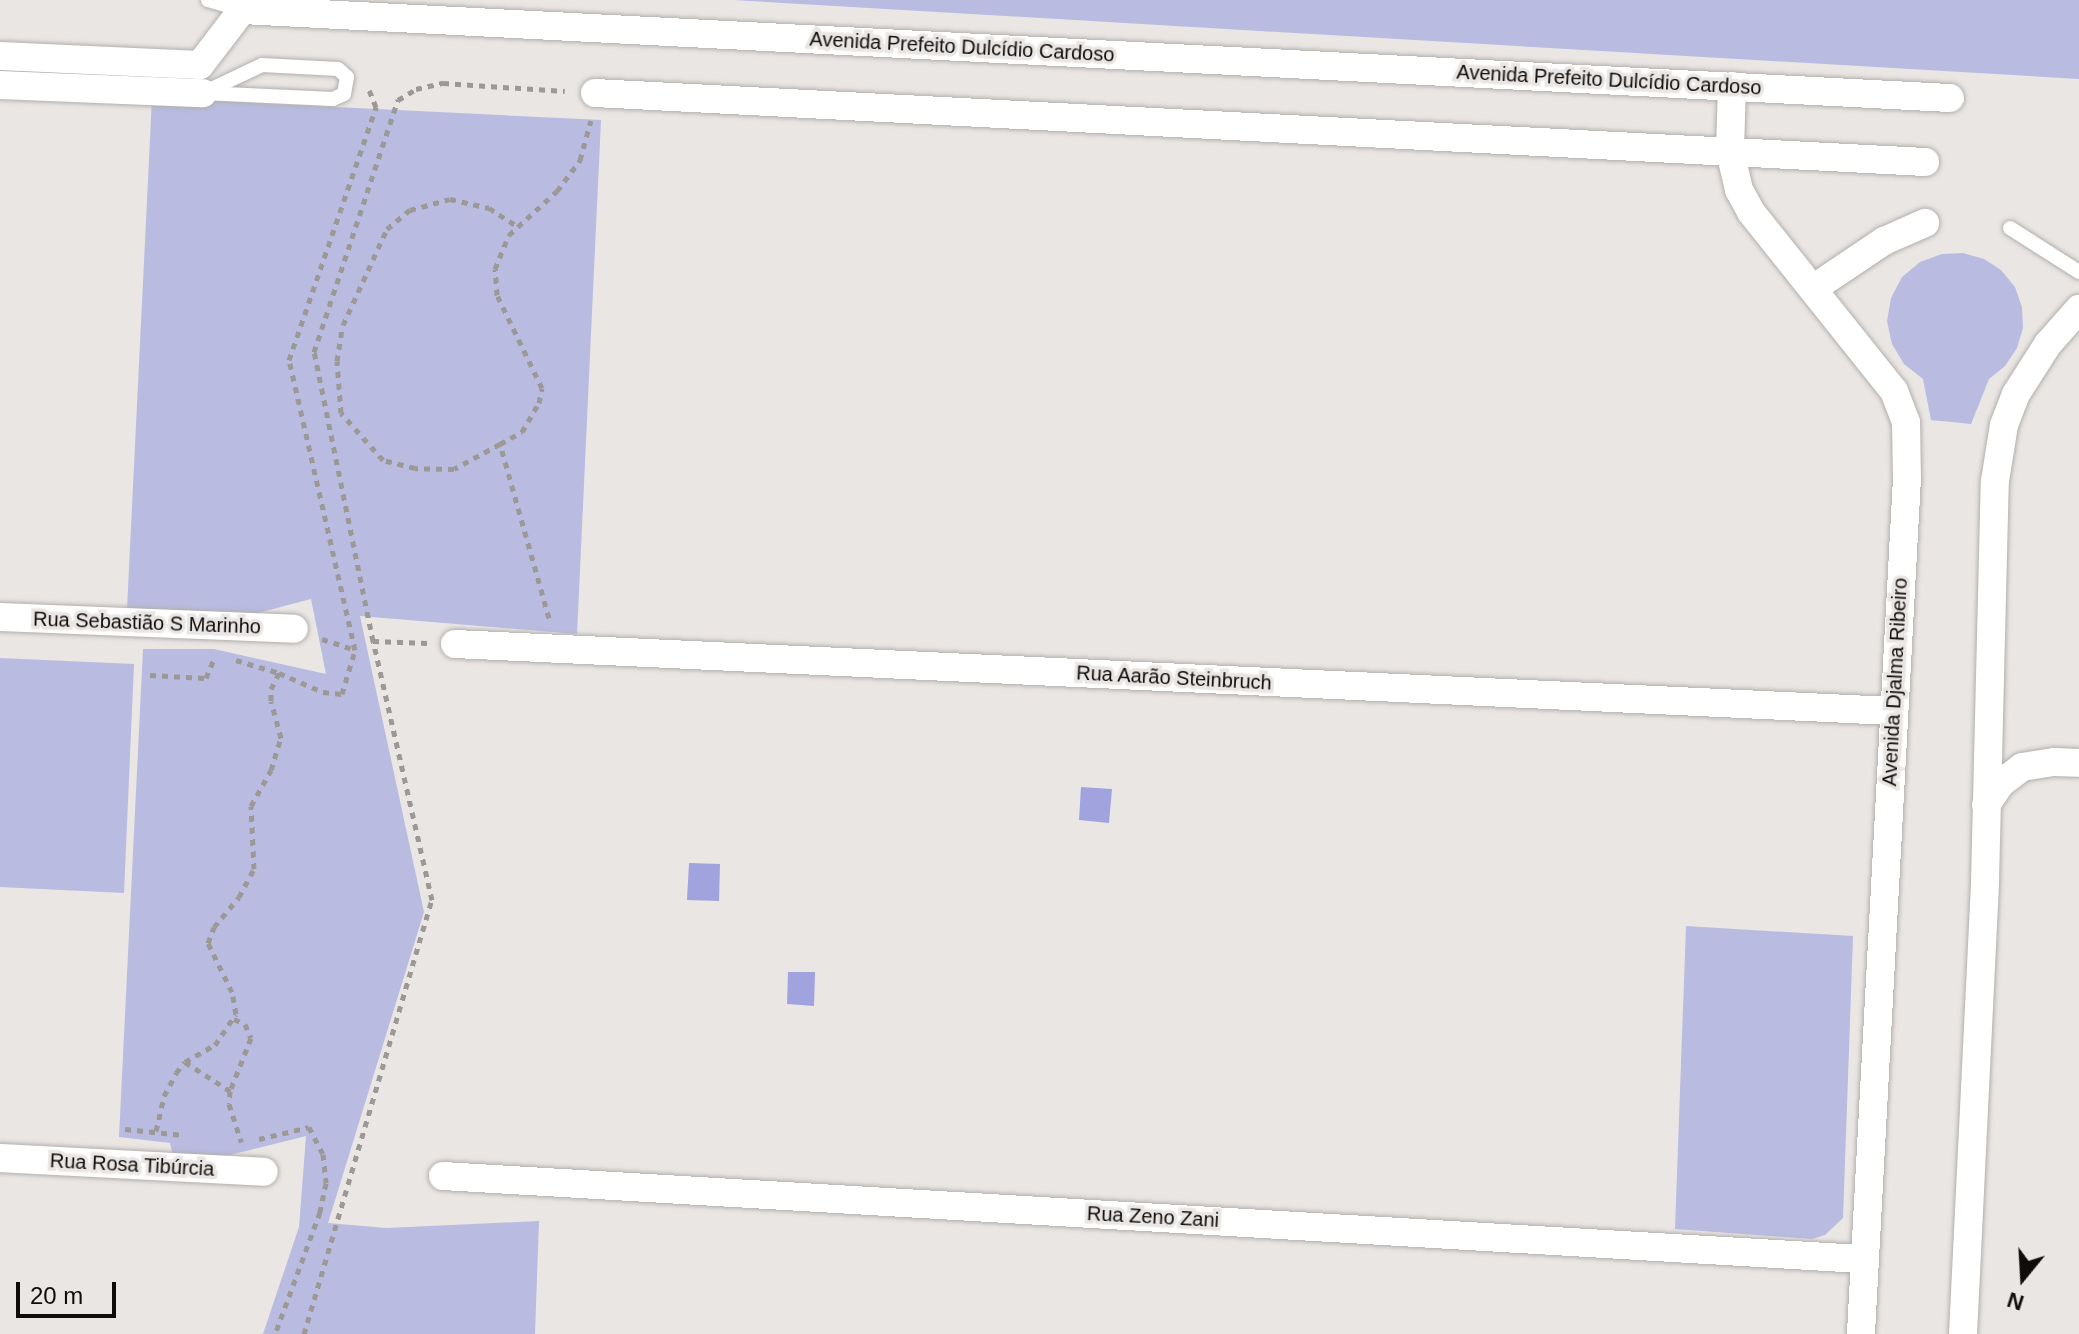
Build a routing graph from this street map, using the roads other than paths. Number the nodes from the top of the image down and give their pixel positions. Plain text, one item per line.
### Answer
1 (208, 0) edge
2 (242, 10) junction
3 (0, 56) edge
4 (0, 85) edge
5 (1732, 86) junction
6 (203, 93) junction
7 (595, 93) road end
8 (1950, 98) dead end
9 (1730, 151) junction
10 (1925, 162) dead end
11 (1925, 223) dead end
12 (2010, 228) dead end
13 (2079, 272) edge
14 (1814, 288) junction
15 (2079, 309) edge
16 (0, 617) edge
17 (294, 629) dead end
18 (455, 644) road end
19 (1893, 711) junction
20 (2079, 763) edge
21 (1986, 805) junction
22 (0, 1158) edge
23 (264, 1172) dead end
24 (443, 1176) dead end
25 (1863, 1259) junction
26 (1861, 1334) edge
27 (1963, 1334) edge

1 - 2 lane
2 - 3 street
2 - 5 street, Avenida Prefeito Dulcídio Cardoso
4 - 6 street
5 - 8 street, Avenida Prefeito Dulcídio Cardoso
5 - 9 street, Avenida Djalma Ribeiro
6 - 6 lane
7 - 9 street
9 - 10 street
9 - 14 street, Avenida Djalma Ribeiro
11 - 14 street
12 - 13 lane
14 - 19 street, Avenida Djalma Ribeiro
15 - 21 street
16 - 17 street, Rua Sebastião S Marinho
18 - 19 street, Rua Aarão Steinbruch
19 - 25 street, Avenida Djalma Ribeiro
20 - 21 street
21 - 27 street
22 - 23 street, Rua Rosa Tibúrcia
24 - 25 street, Rua Zeno Zani
25 - 26 street, Avenida Djalma Ribeiro

